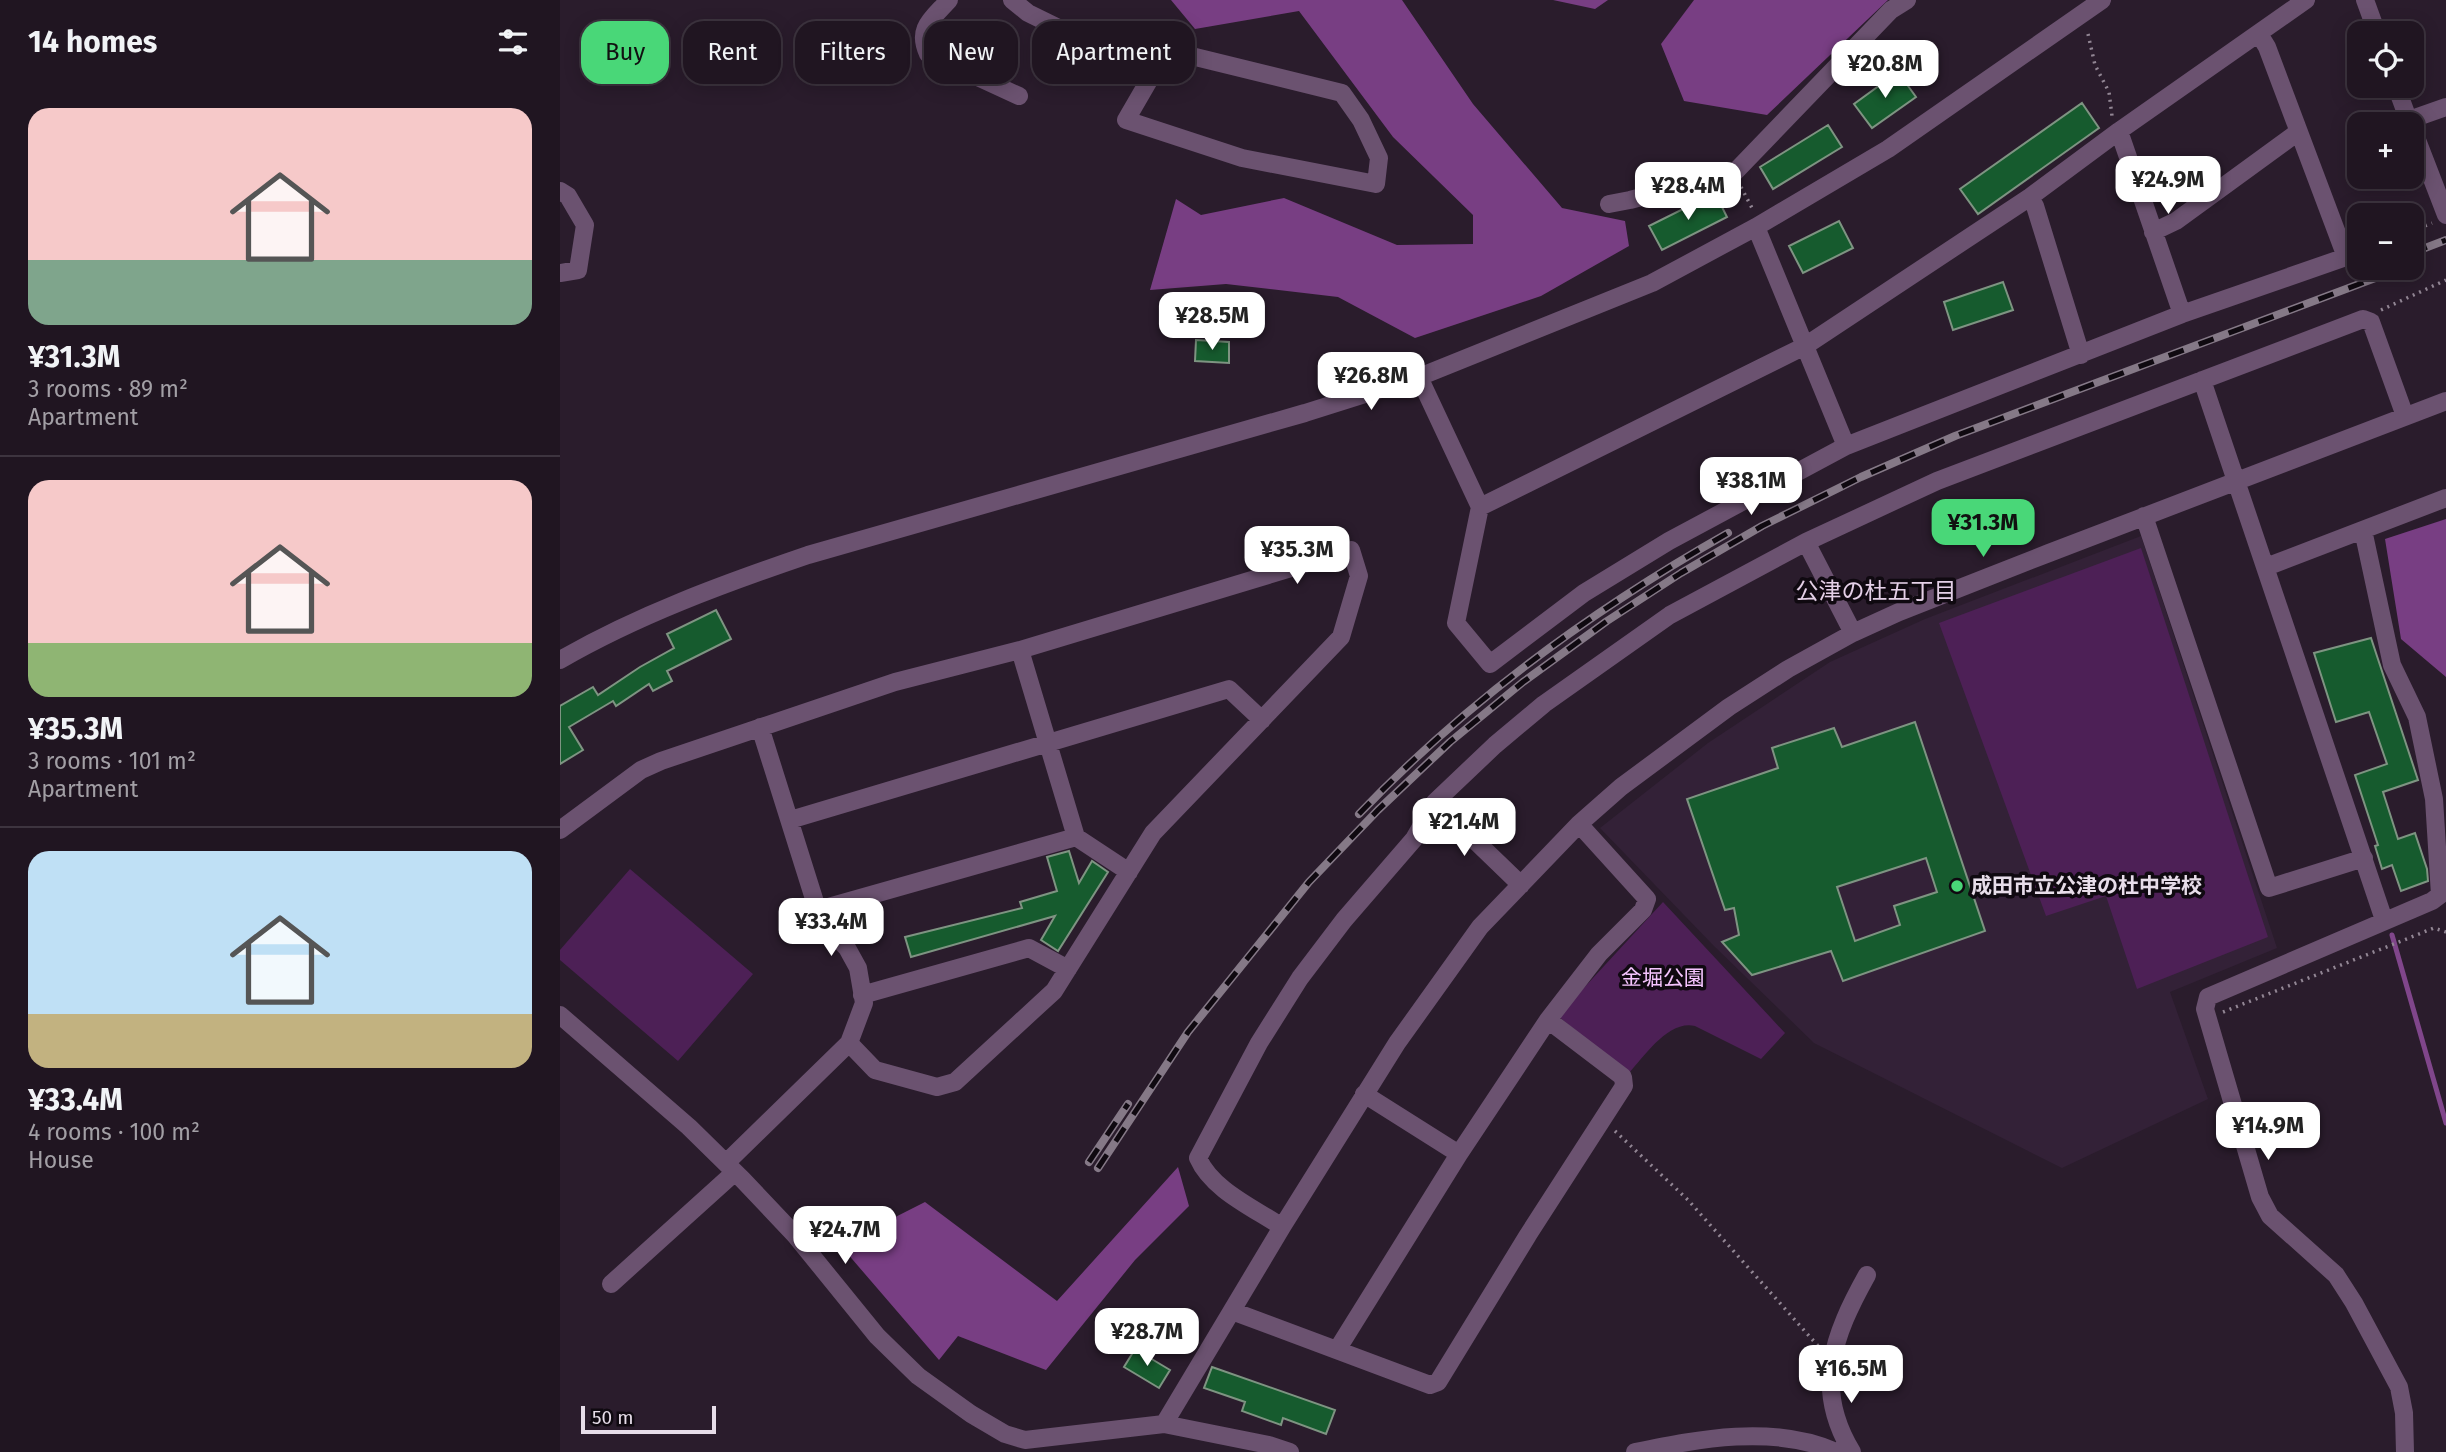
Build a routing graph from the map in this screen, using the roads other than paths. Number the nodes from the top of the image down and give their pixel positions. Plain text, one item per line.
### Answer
1 (949, 0) edge
2 (1012, 0) edge
3 (1907, 0) edge
4 (2102, 0) edge
5 (2306, 0) edge
6 (2365, 0) edge
7 (1044, 21) edge
8 (2373, 21) edge
9 (2259, 34) junction
10 (1166, 51) joint
11 (1018, 96) dead end
12 (2446, 107) edge
13 (2424, 117) edge
14 (2119, 131) junction
15 (2298, 132) junction
16 (2424, 168) edge
17 (560, 191) edge
18 (2030, 197) junction
19 (1609, 204) dead end
20 (2440, 219) edge
21 (1756, 227) junction
22 (2153, 232) junction
23 (560, 273) edge
24 (2182, 314) junction
25 (1805, 346) junction
26 (2081, 355) junction
27 (1419, 377) junction
28 (2202, 380) junction
29 (2446, 401) edge
30 (2405, 416) junction
31 (1846, 446) junction
32 (2236, 481) junction
33 (2446, 498) edge
34 (1480, 507) junction
35 (2144, 516) junction
36 (2363, 530) junction
37 (1806, 542) junction
38 (2266, 567) junction
39 (1853, 633) junction
40 (1020, 650) junction
41 (560, 660) edge
42 (1262, 720) junction
43 (760, 727) junction
44 (1048, 743) junction
45 (1435, 802) junction
46 (790, 820) junction
47 (1579, 824) junction
48 (560, 830) edge
49 (1076, 838) junction
50 (2364, 858) junction
51 (1129, 872) junction
52 (1521, 885) junction
53 (818, 911) junction
54 (2384, 920) junction
55 (1068, 969) junction
56 (862, 995) junction
57 (560, 1015) edge
58 (1548, 1020) junction
59 (849, 1043) junction
60 (1364, 1094) junction
61 (1459, 1154) junction
62 (730, 1168) junction
63 (1282, 1227) junction
64 (1867, 1275) dead end
65 (611, 1284) dead end
66 (1232, 1311) junction
67 (1337, 1350) junction
68 (1164, 1424) junction
69 (1025, 1446) edge
70 (1290, 1452) edge
71 (1635, 1452) edge
72 (1836, 1452) edge
73 (1852, 1452) edge
74 (2405, 1452) edge

1 - 11 street
2 - 7 street
3 - 19 street
4 - 21 street
5 - 9 street
6 - 8 street
9 - 14 street
9 - 15 street
10 - 10 street
12 - 13 street
14 - 18 street
14 - 22 street
15 - 22 street
15 - 24 street
16 - 20 street
17 - 23 street
18 - 25 street
18 - 26 street
21 - 25 street
21 - 27 street
22 - 24 street
24 - 26 street
25 - 31 street
25 - 34 street
26 - 31 street
27 - 34 street
27 - 41 street
28 - 30 street
28 - 32 street
28 - 37 street
29 - 30 street
30 - 32 street
31 - 34 street
32 - 35 street
32 - 38 street
33 - 36 street
35 - 39 street
35 - 50 street
36 - 38 street
36 - 54 street
37 - 39 street
37 - 45 street
38 - 50 street
39 - 47 street
40 - 42 street
40 - 43 street
40 - 44 street
42 - 44 street
42 - 51 street
43 - 46 street
43 - 48 street
44 - 46 street
44 - 49 street
45 - 52 street
45 - 63 street
46 - 53 street
47 - 52 street
47 - 58 street
49 - 51 street
49 - 53 street
50 - 54 street
51 - 55 street
52 - 60 street
53 - 56 street
54 - 74 street
55 - 56 street
55 - 59 street
56 - 59 street
57 - 62 street
58 - 61 street
58 - 67 street
59 - 62 street
60 - 61 street
60 - 63 street
61 - 67 street
62 - 65 street
62 - 69 street
63 - 66 street
64 - 73 street
66 - 67 street
66 - 68 street
68 - 69 street
68 - 70 street
71 - 72 street

